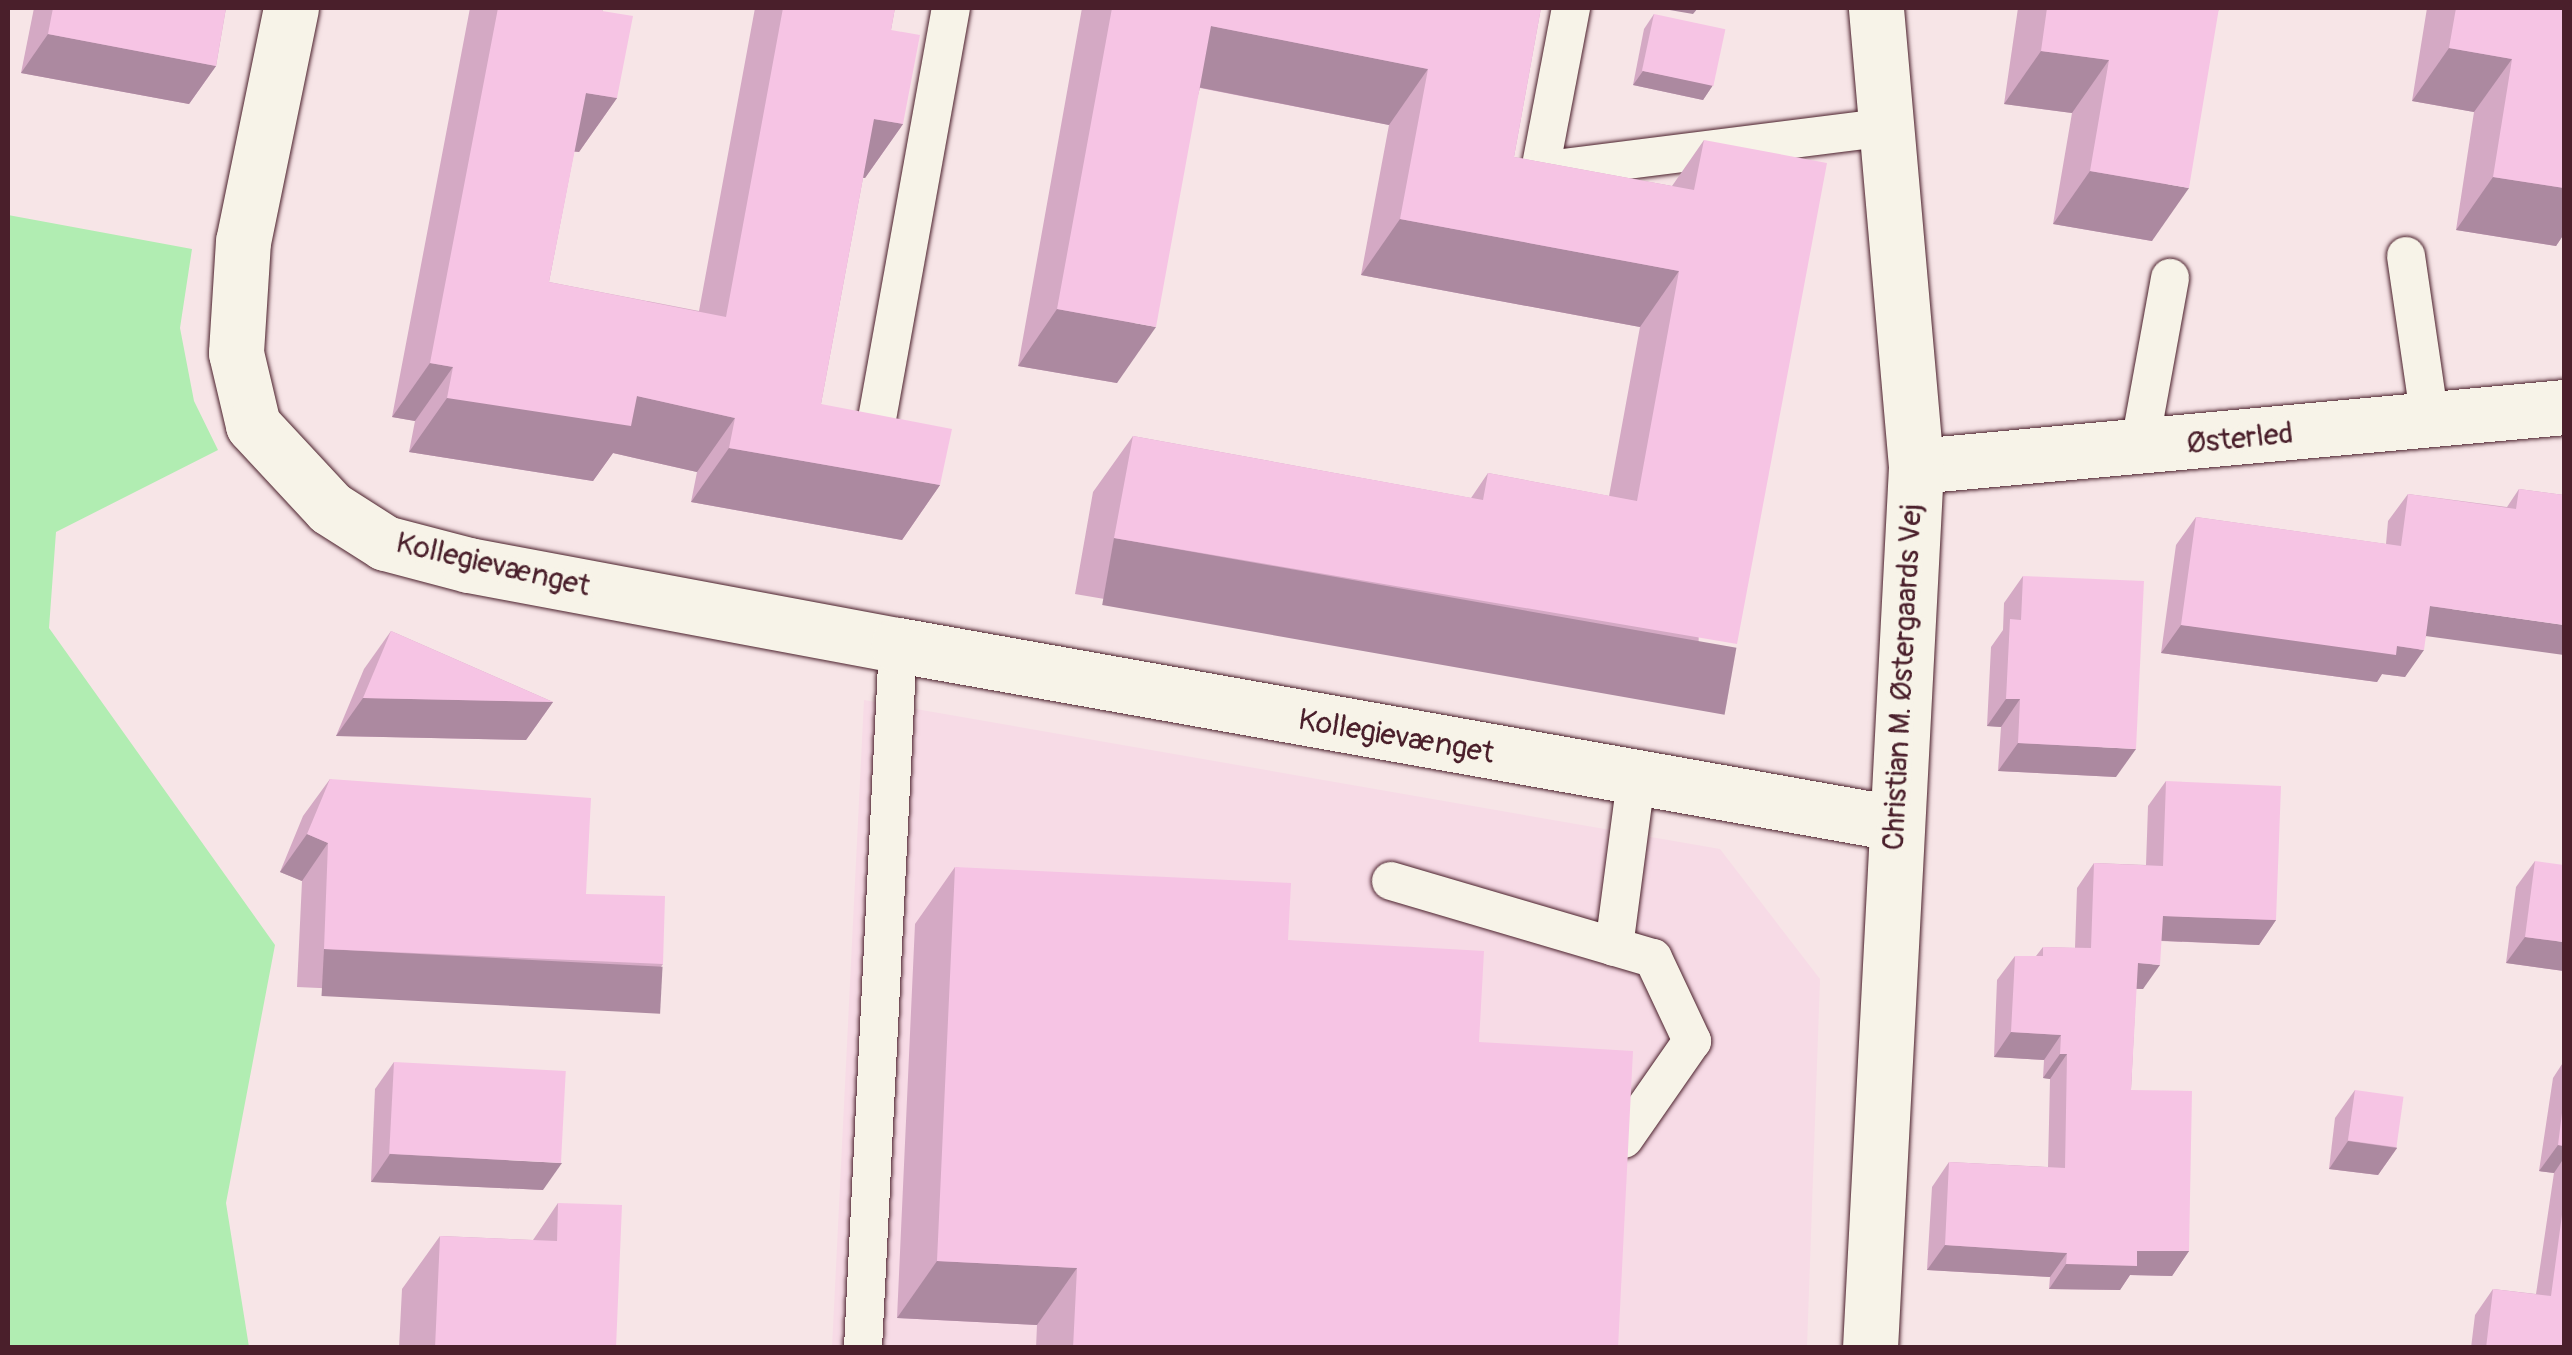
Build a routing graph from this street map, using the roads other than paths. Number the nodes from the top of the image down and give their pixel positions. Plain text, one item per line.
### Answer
1 (292, 8) edge
2 (950, 8) edge
3 (1571, 8) edge
4 (1876, 8) edge
5 (1889, 127) junction
6 (2406, 256) dead end
7 (2170, 278) dead end
8 (2564, 407) edge
9 (2430, 420) junction
10 (875, 430) edge
11 (2139, 449) junction
12 (1916, 466) junction
13 (898, 645) junction
14 (1636, 781) junction
15 (1894, 823) junction
16 (1391, 881) dead end
17 (1614, 947) junction
18 (1624, 1139) edge
19 (863, 1348) edge
20 (1870, 1348) edge

1 - 13 street, Kollegievænget
2 - 10 lane
3 - 5 lane
4 - 5 street, Christian M. Østergaards Vej
5 - 12 street, Christian M. Østergaards Vej
6 - 9 lane
7 - 11 lane
8 - 9 street, Østerled
9 - 11 street, Østerled
11 - 12 street, Østerled
12 - 15 street, Christian M. Østergaards Vej
13 - 14 street, Kollegievænget
13 - 19 lane
14 - 15 street, Kollegievænget
14 - 17 lane
15 - 20 street, Christian M. Østergaards Vej
16 - 17 lane
17 - 18 lane

